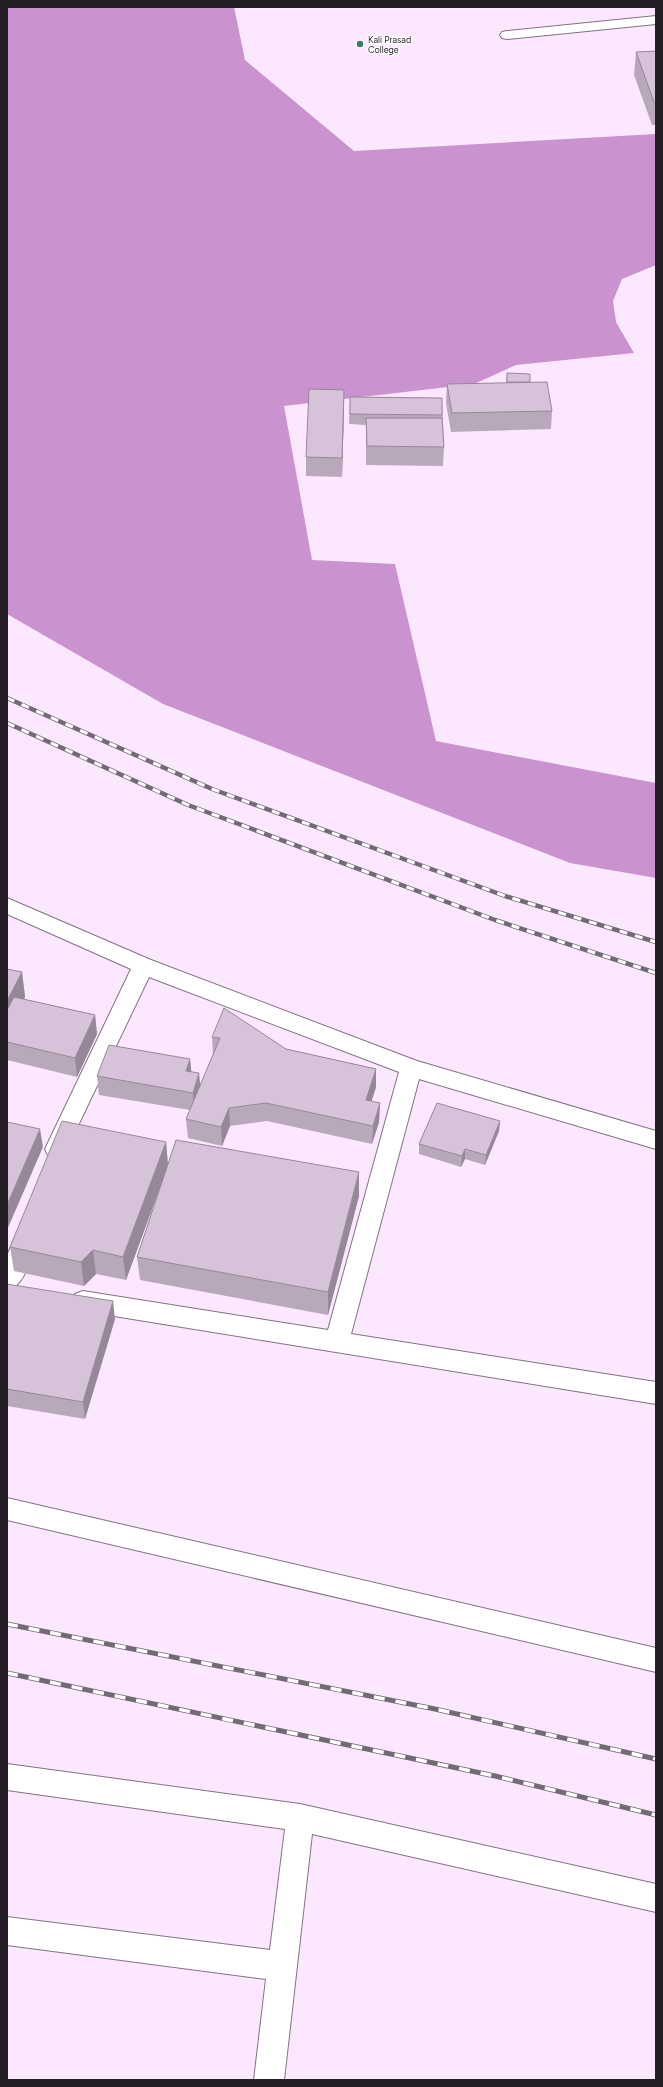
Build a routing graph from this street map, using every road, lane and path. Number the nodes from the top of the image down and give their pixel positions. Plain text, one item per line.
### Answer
1 (656, 20) edge
2 (507, 35) dead end
3 (7, 905) edge
4 (143, 966) junction
5 (411, 1068) junction
6 (656, 1140) edge
7 (50, 1167) edge
8 (29, 1226) edge
9 (12, 1287) edge
10 (62, 1297) edge
11 (337, 1342) junction
12 (656, 1392) edge
13 (7, 1509) edge
14 (656, 1660) edge
15 (7, 1776) edge
16 (300, 1818) junction
17 (656, 1898) edge
18 (7, 1931) edge
19 (283, 1966) junction
20 (270, 2080) edge

1 - 2 street
3 - 4 street
4 - 5 street
4 - 7 street
5 - 6 street
5 - 11 street
8 - 9 street
10 - 11 street
11 - 12 street
13 - 14 street
15 - 16 street
16 - 17 street
16 - 19 street
18 - 19 street
19 - 20 street

